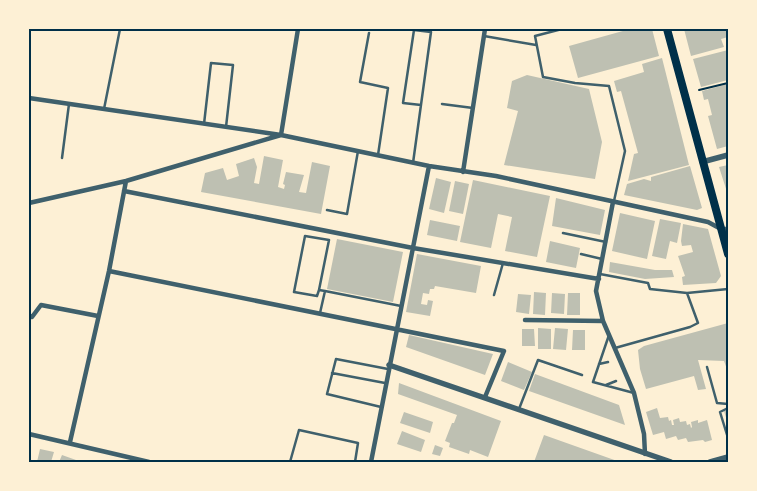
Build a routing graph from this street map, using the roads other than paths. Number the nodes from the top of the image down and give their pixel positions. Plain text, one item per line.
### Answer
1 (120, 29) edge
2 (298, 29) edge
3 (485, 29) edge
4 (562, 29) edge
5 (667, 29) edge
6 (369, 33) dead end
7 (484, 36) junction
8 (536, 45) junction
9 (29, 98) edge
10 (69, 104) junction
11 (442, 104) dead end
12 (421, 105) junction
13 (473, 108) junction
14 (104, 109) junction
15 (204, 124) junction
16 (226, 127) junction
17 (281, 135) junction
18 (358, 151) junction
19 (378, 155) junction
20 (728, 155) edge
21 (62, 158) dead end
22 (413, 162) junction
23 (702, 162) junction
24 (429, 166) junction
25 (463, 172) junction
26 (126, 181) junction
27 (124, 191) junction
28 (613, 202) junction
29 (29, 203) edge
30 (327, 210) dead end
31 (725, 229) edge
32 (563, 233) dead end
33 (606, 242) junction
34 (413, 248) junction
35 (581, 254) dead end
36 (728, 254) edge
37 (602, 258) junction
38 (503, 263) junction
39 (109, 271) junction
40 (599, 276) junction
41 (728, 289) edge
42 (319, 290) junction
43 (325, 291) junction
44 (687, 293) junction
45 (494, 295) dead end
46 (402, 306) junction
47 (320, 313) junction
48 (29, 316) edge
49 (98, 316) junction
50 (525, 320) dead end
51 (603, 321) junction
52 (397, 328) junction
53 (609, 334) junction
54 (615, 348) junction
55 (608, 362) dead end
56 (599, 365) junction
57 (388, 367) junction
58 (707, 367) dead end
59 (332, 373) junction
60 (582, 375) dead end
61 (616, 381) dead end
62 (385, 383) junction
63 (604, 385) junction
64 (634, 393) junction
65 (485, 397) junction
66 (728, 404) edge
67 (381, 407) junction
68 (728, 408) edge
69 (519, 409) junction
70 (29, 436) edge
71 (728, 438) edge
72 (70, 442) junction
73 (645, 454) junction
74 (728, 458) edge
75 (137, 461) edge
76 (149, 462) edge
77 (290, 462) edge
78 (355, 462) edge
79 (370, 462) edge
80 (671, 462) edge
81 (710, 462) edge

1 - 14 lane
2 - 17 street
3 - 7 street
4 - 8 lane
5 - 23 highway
6 - 19 lane
7 - 8 lane
7 - 13 street
8 - 28 lane
9 - 10 street
10 - 14 street
10 - 21 lane
11 - 13 lane
12 - 12 lane
12 - 22 lane
13 - 25 street
14 - 15 street
15 - 16 street
15 - 16 lane
16 - 17 street
17 - 18 street
17 - 26 street
18 - 19 street
18 - 30 lane
19 - 22 street
20 - 23 street
22 - 24 street
23 - 31 highway
24 - 25 street
24 - 34 street
25 - 28 street
26 - 27 street
26 - 29 street
27 - 34 street
27 - 39 street
28 - 31 street
28 - 33 street
31 - 36 highway
32 - 33 lane
33 - 37 street
34 - 38 street
34 - 46 street
35 - 37 lane
37 - 40 street
38 - 40 street
38 - 45 lane
39 - 47 street
39 - 49 street
40 - 44 lane
40 - 51 street
41 - 44 lane
42 - 42 lane
42 - 43 lane
43 - 46 lane
43 - 47 lane
44 - 54 lane
46 - 52 street
47 - 52 street
48 - 49 street
49 - 72 street
50 - 51 street
51 - 53 street
52 - 57 street
52 - 65 street
53 - 54 street
53 - 56 lane
54 - 64 street
55 - 56 lane
56 - 63 lane
57 - 59 lane
57 - 62 street
57 - 65 street
58 - 66 lane
59 - 62 lane
59 - 67 lane
60 - 69 lane
61 - 63 lane
62 - 67 street
63 - 64 lane
64 - 73 street
65 - 69 street
67 - 79 street
68 - 71 lane
69 - 73 street
70 - 72 street
72 - 75 street
73 - 80 street
74 - 81 street
75 - 76 street
77 - 78 lane

